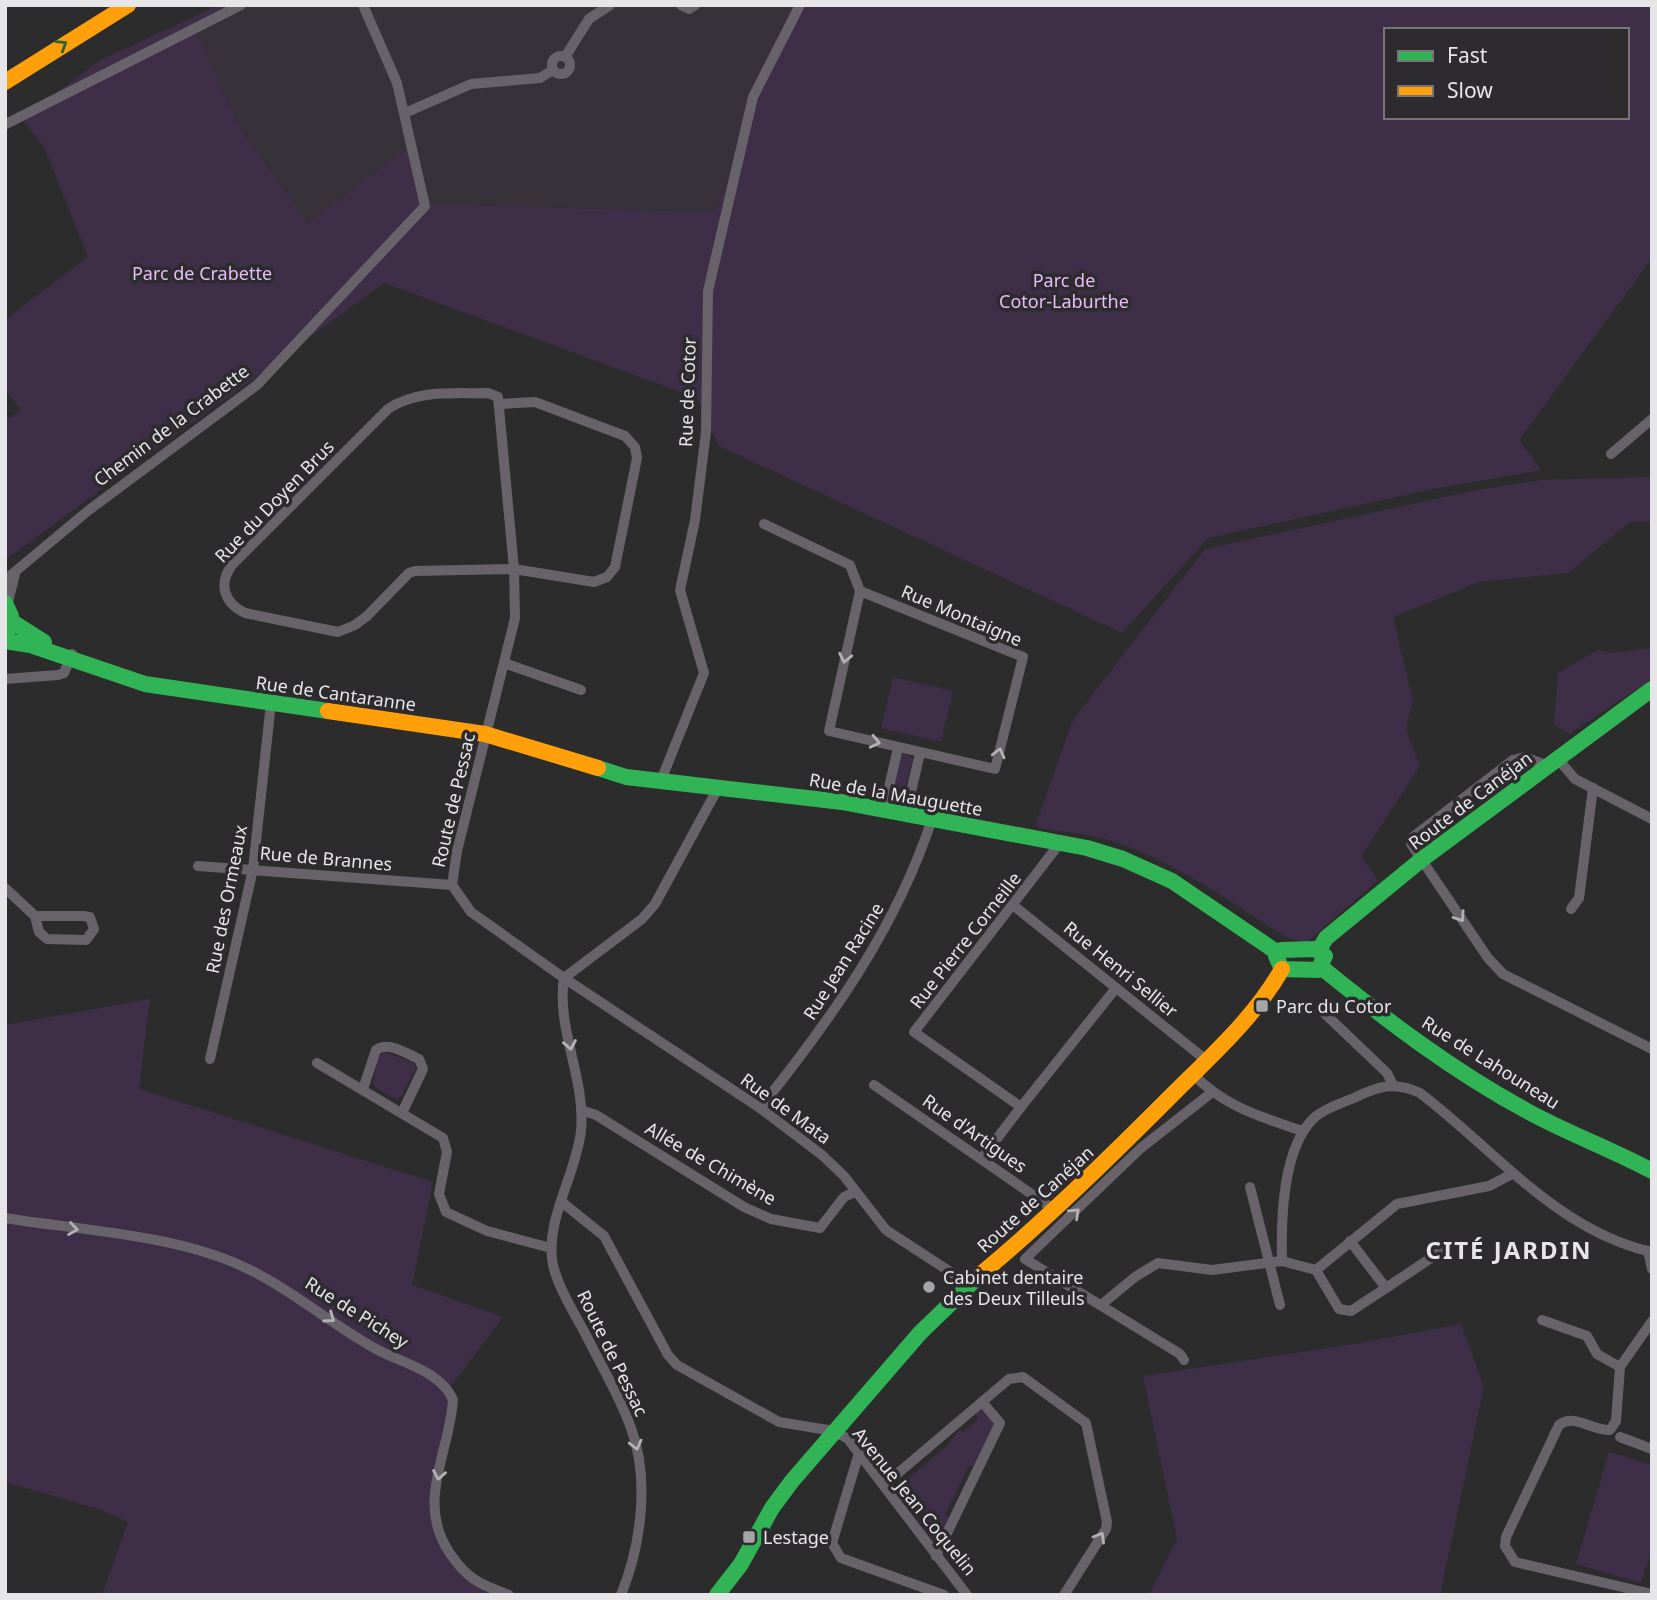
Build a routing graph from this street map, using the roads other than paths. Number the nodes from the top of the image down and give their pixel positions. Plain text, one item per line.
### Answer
1 (128, 5) edge
2 (242, 5) edge
3 (363, 5) edge
4 (610, 5) edge
5 (681, 5) edge
6 (695, 5) edge
7 (800, 5) edge
8 (5, 82) edge
9 (405, 113) junction
10 (6, 124) edge
11 (499, 401) junction
12 (1652, 419) edge
13 (1611, 454) dead end
14 (764, 524) dead end
15 (514, 569) junction
16 (10, 577) edge
17 (860, 591) junction
18 (7, 621) edge
19 (71, 657) junction
20 (504, 663) junction
21 (5, 679) edge
22 (1652, 689) edge
23 (582, 690) dead end
24 (271, 703) junction
25 (485, 734) junction
26 (898, 748) junction
27 (920, 753) junction
28 (1553, 762) junction
29 (660, 783) junction
30 (718, 788) junction
31 (1593, 789) junction
32 (884, 809) junction
33 (906, 814) junction
34 (932, 819) junction
35 (1652, 819) edge
36 (1060, 843) junction
37 (1421, 860) junction
38 (198, 866) dead end
39 (253, 869) junction
40 (452, 885) junction
41 (5, 888) edge
42 (1014, 906) junction
43 (1571, 909) dead end
44 (35, 916) junction
45 (1319, 950) junction
46 (1278, 953) junction
47 (1321, 967) junction
48 (1282, 969) junction
49 (565, 978) junction
50 (1115, 988) junction
51 (1321, 1010) dead end
52 (1652, 1049) edge
53 (210, 1059) dead end
54 (1206, 1060) junction
55 (317, 1063) dead end
56 (1193, 1074) junction
57 (874, 1085) dead end
58 (1393, 1085) junction
59 (363, 1089) junction
60 (1211, 1093) junction
61 (1021, 1107) junction
62 (760, 1108) junction
63 (581, 1110) junction
64 (402, 1113) junction
65 (1302, 1131) junction
66 (982, 1158) junction
67 (1652, 1171) edge
68 (1512, 1174) junction
69 (1250, 1187) dead end
70 (855, 1192) junction
71 (563, 1203) junction
72 (1056, 1211) junction
73 (5, 1218) edge
74 (1350, 1241) junction
75 (551, 1248) junction
76 (1443, 1250) dead end
77 (1650, 1251) edge
78 (1282, 1261) junction
79 (1269, 1263) junction
80 (1652, 1269) edge
81 (1316, 1270) junction
82 (969, 1284) junction
83 (1386, 1288) junction
84 (1101, 1305) junction
85 (1280, 1305) dead end
86 (1542, 1320) dead end
87 (1652, 1321) edge
88 (1184, 1360) dead end
89 (1620, 1367) junction
90 (982, 1402) junction
91 (834, 1431) junction
92 (1615, 1433) junction
93 (1652, 1448) edge
94 (859, 1453) junction
95 (884, 1485) junction
96 (936, 1556) junction
97 (622, 1591) edge
98 (1652, 1594) edge
99 (509, 1595) edge
100 (635, 1595) edge
101 (717, 1595) edge
102 (944, 1595) edge
103 (967, 1595) edge
104 (1064, 1595) edge

8 -> 1 main road
2 - 10 street
3 - 9 street
4 - 9 street
5 - 6 street
7 - 29 street, Rue de Cotor
9 - 16 street, Chemin de la Crabette
11 - 15 street, Route de Pessac
11 - 15 street, Rue du Doyen Brus
11 - 15 street, Rue du Doyen Brus
12 - 13 street
14 - 17 street
15 - 20 street, Route de Pessac
16 - 18 street, Chemin de la Crabette
17 -> 26 street, Rue Montaigne
27 -> 17 street, Rue Montaigne
18 - 19 main road, Rue de Cantaranne
19 - 21 street
19 - 24 main road, Rue de Cantaranne
20 - 23 street
20 - 25 street, Route de Pessac
22 - 28 main road, Route de Canéjan
24 - 25 main road, Rue de Cantaranne
24 - 39 street, Rue des Ormeaux
25 - 29 main road, Rue de la Mauguette
25 - 40 street, Route de Pessac
26 - 27 street, Rue Montaigne
26 - 32 street
27 - 33 street
28 - 31 street
28 - 37 main road, Route de Canéjan
28 - 37 street
29 - 30 main road, Rue de la Mauguette
30 - 32 main road, Rue de la Mauguette
30 - 49 street
31 - 35 street
31 - 43 street
32 - 33 main road, Rue de la Mauguette
33 - 34 main road, Rue de la Mauguette
34 - 36 main road, Rue de la Mauguette
34 - 62 street, Rue Jean Racine
36 - 42 street, Rue Pierre Corneille
36 - 46 main road, Rue de la Mauguette
37 - 45 main road, Route de Canéjan
37 -> 52 street
38 - 39 street, Rue de Brannes
39 - 40 street, Rue de Brannes
39 - 53 street, Rue des Ormeaux
40 - 49 street, Route de Pessac
41 - 44 street
42 - 50 street, Rue Henri Sellier
42 - 61 street, Rue Pierre Corneille
44 - 44 street
45 - 46 main road
45 - 47 main road
46 - 48 main road
47 - 48 main road
47 - 67 main road, Rue de Lahouneau
48 - 54 main road, Route de Canéjan
49 - 62 street, Rue de Mata
49 -> 63 street, Route de Pessac
50 - 54 street, Rue Henri Sellier
50 - 61 street
51 - 58 street
54 - 56 main road, Route de Canéjan
55 - 59 street
56 - 60 street
56 - 72 main road, Route de Canéjan
57 - 66 street, Rue d'Artigues
58 - 65 street
58 - 68 street
59 - 64 street
59 - 64 street
60 - 65 street
84 -> 60 street
61 - 66 street
62 - 70 street, Rue de Mata
63 - 70 street, Allée de Chimène
63 - 71 street, Route de Pessac
64 - 75 street
65 - 78 street
66 - 72 street, Rue d'Artigues
68 - 74 street
68 - 77 street
69 - 79 street
70 - 82 street, Rue de Mata
71 - 75 street, Route de Pessac
71 - 91 street
72 - 82 main road, Route de Canéjan
73 -> 99 street, Rue de Pichey
74 - 81 street
74 - 83 street
75 -> 97 street, Route de Pessac
76 - 83 street
77 - 80 street
78 - 79 street
78 - 81 street
79 - 84 street
79 - 85 street
81 - 83 street
82 - 91 main road, Route de Canéjan
84 - 88 street
86 - 89 street
87 - 89 street
89 - 92 street
90 - 95 street
90 - 96 street
104 -> 90 street
91 - 94 street, Avenue Jean Coquelin
91 - 101 main road, Route de Canéjan
92 - 93 street
92 - 98 street
94 - 95 street, Avenue Jean Coquelin
94 - 102 street
95 - 96 street, Avenue Jean Coquelin
96 - 103 street, Avenue Jean Coquelin
97 - 100 street

